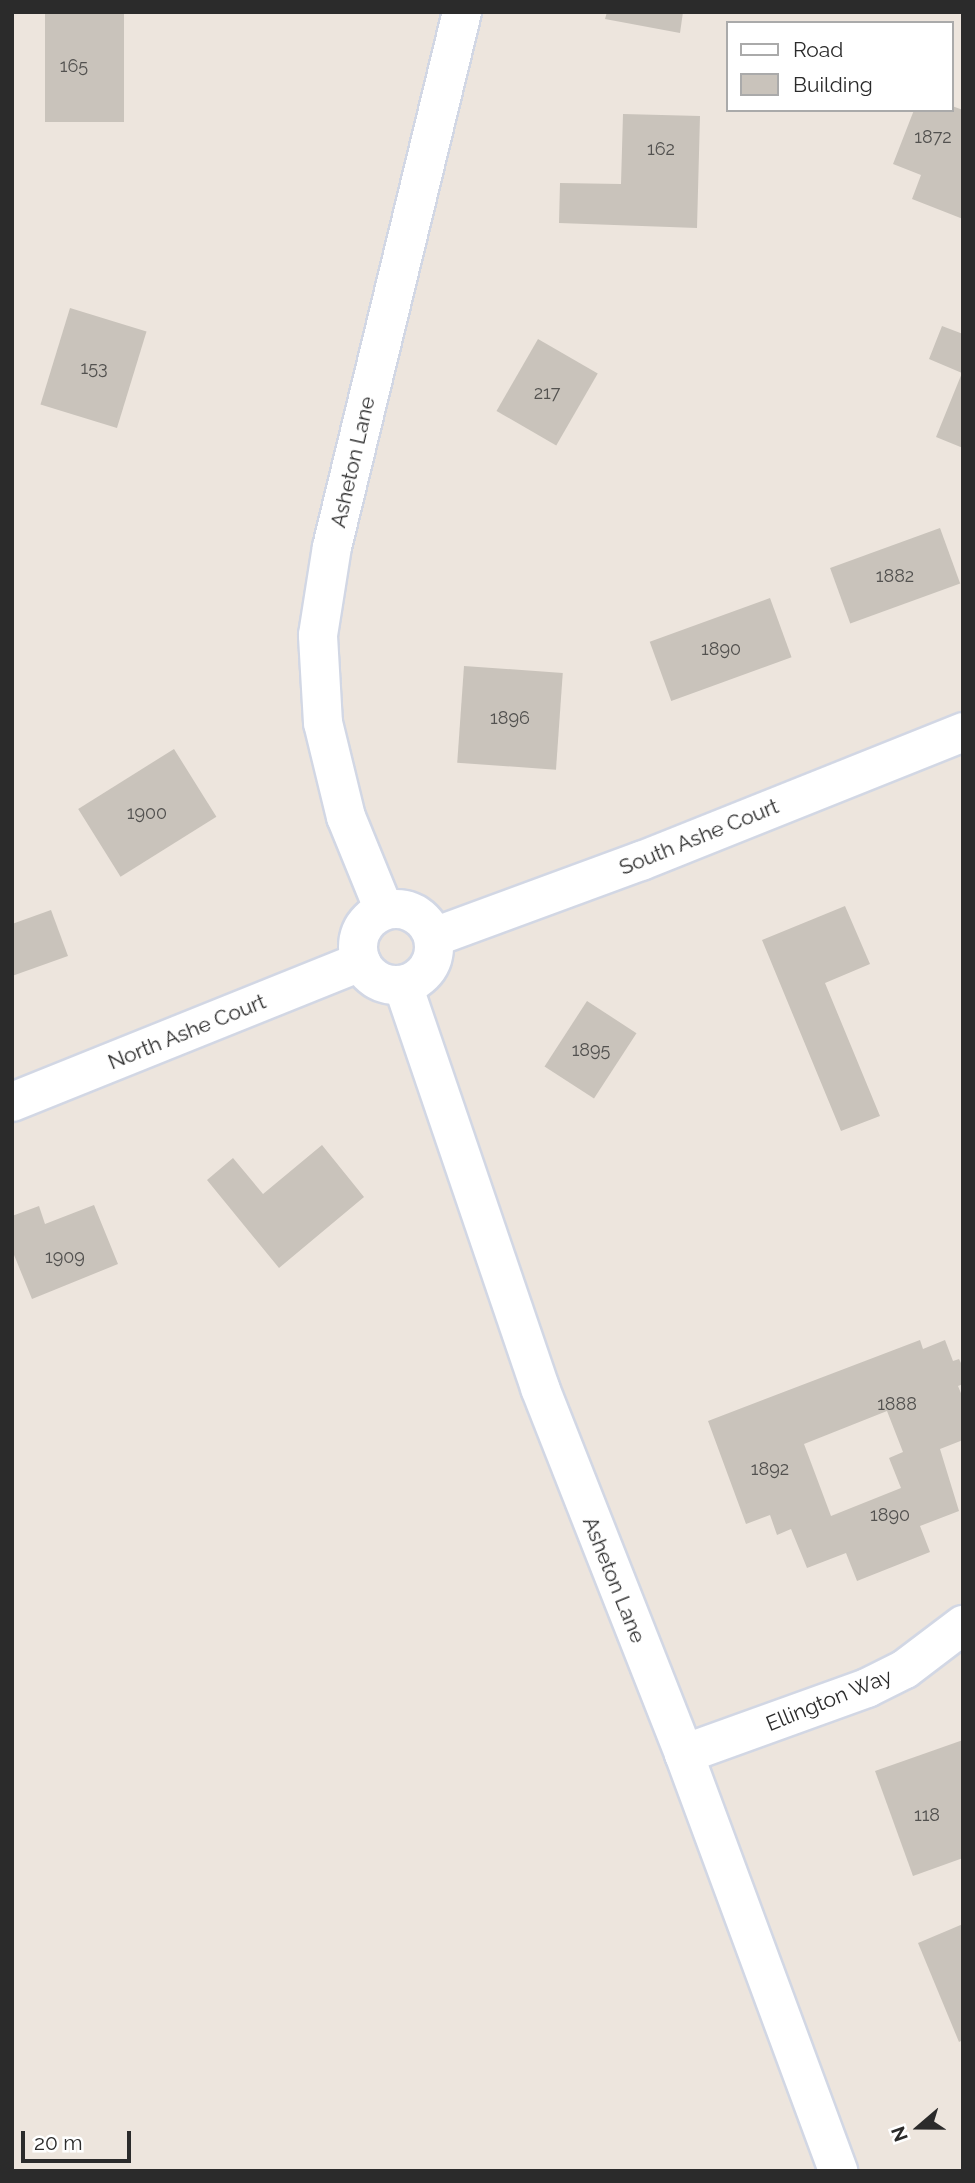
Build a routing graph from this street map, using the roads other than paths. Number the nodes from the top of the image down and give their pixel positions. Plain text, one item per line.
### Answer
1 (462, 12) edge
2 (963, 732) edge
3 (384, 910) junction
4 (434, 937) junction
5 (361, 962) junction
6 (403, 985) junction
7 (12, 1102) edge
8 (963, 1625) edge
9 (684, 1755) junction
10 (838, 2171) edge

1 - 3 street, Asheton Lane
2 - 4 street, South Ashe Court
3 - 4 street
3 - 5 street
4 - 6 street
5 - 6 street
5 - 7 street, North Ashe Court
6 - 9 street, Asheton Lane
8 - 9 street, Ellington Way
9 - 10 street, Asheton Lane

